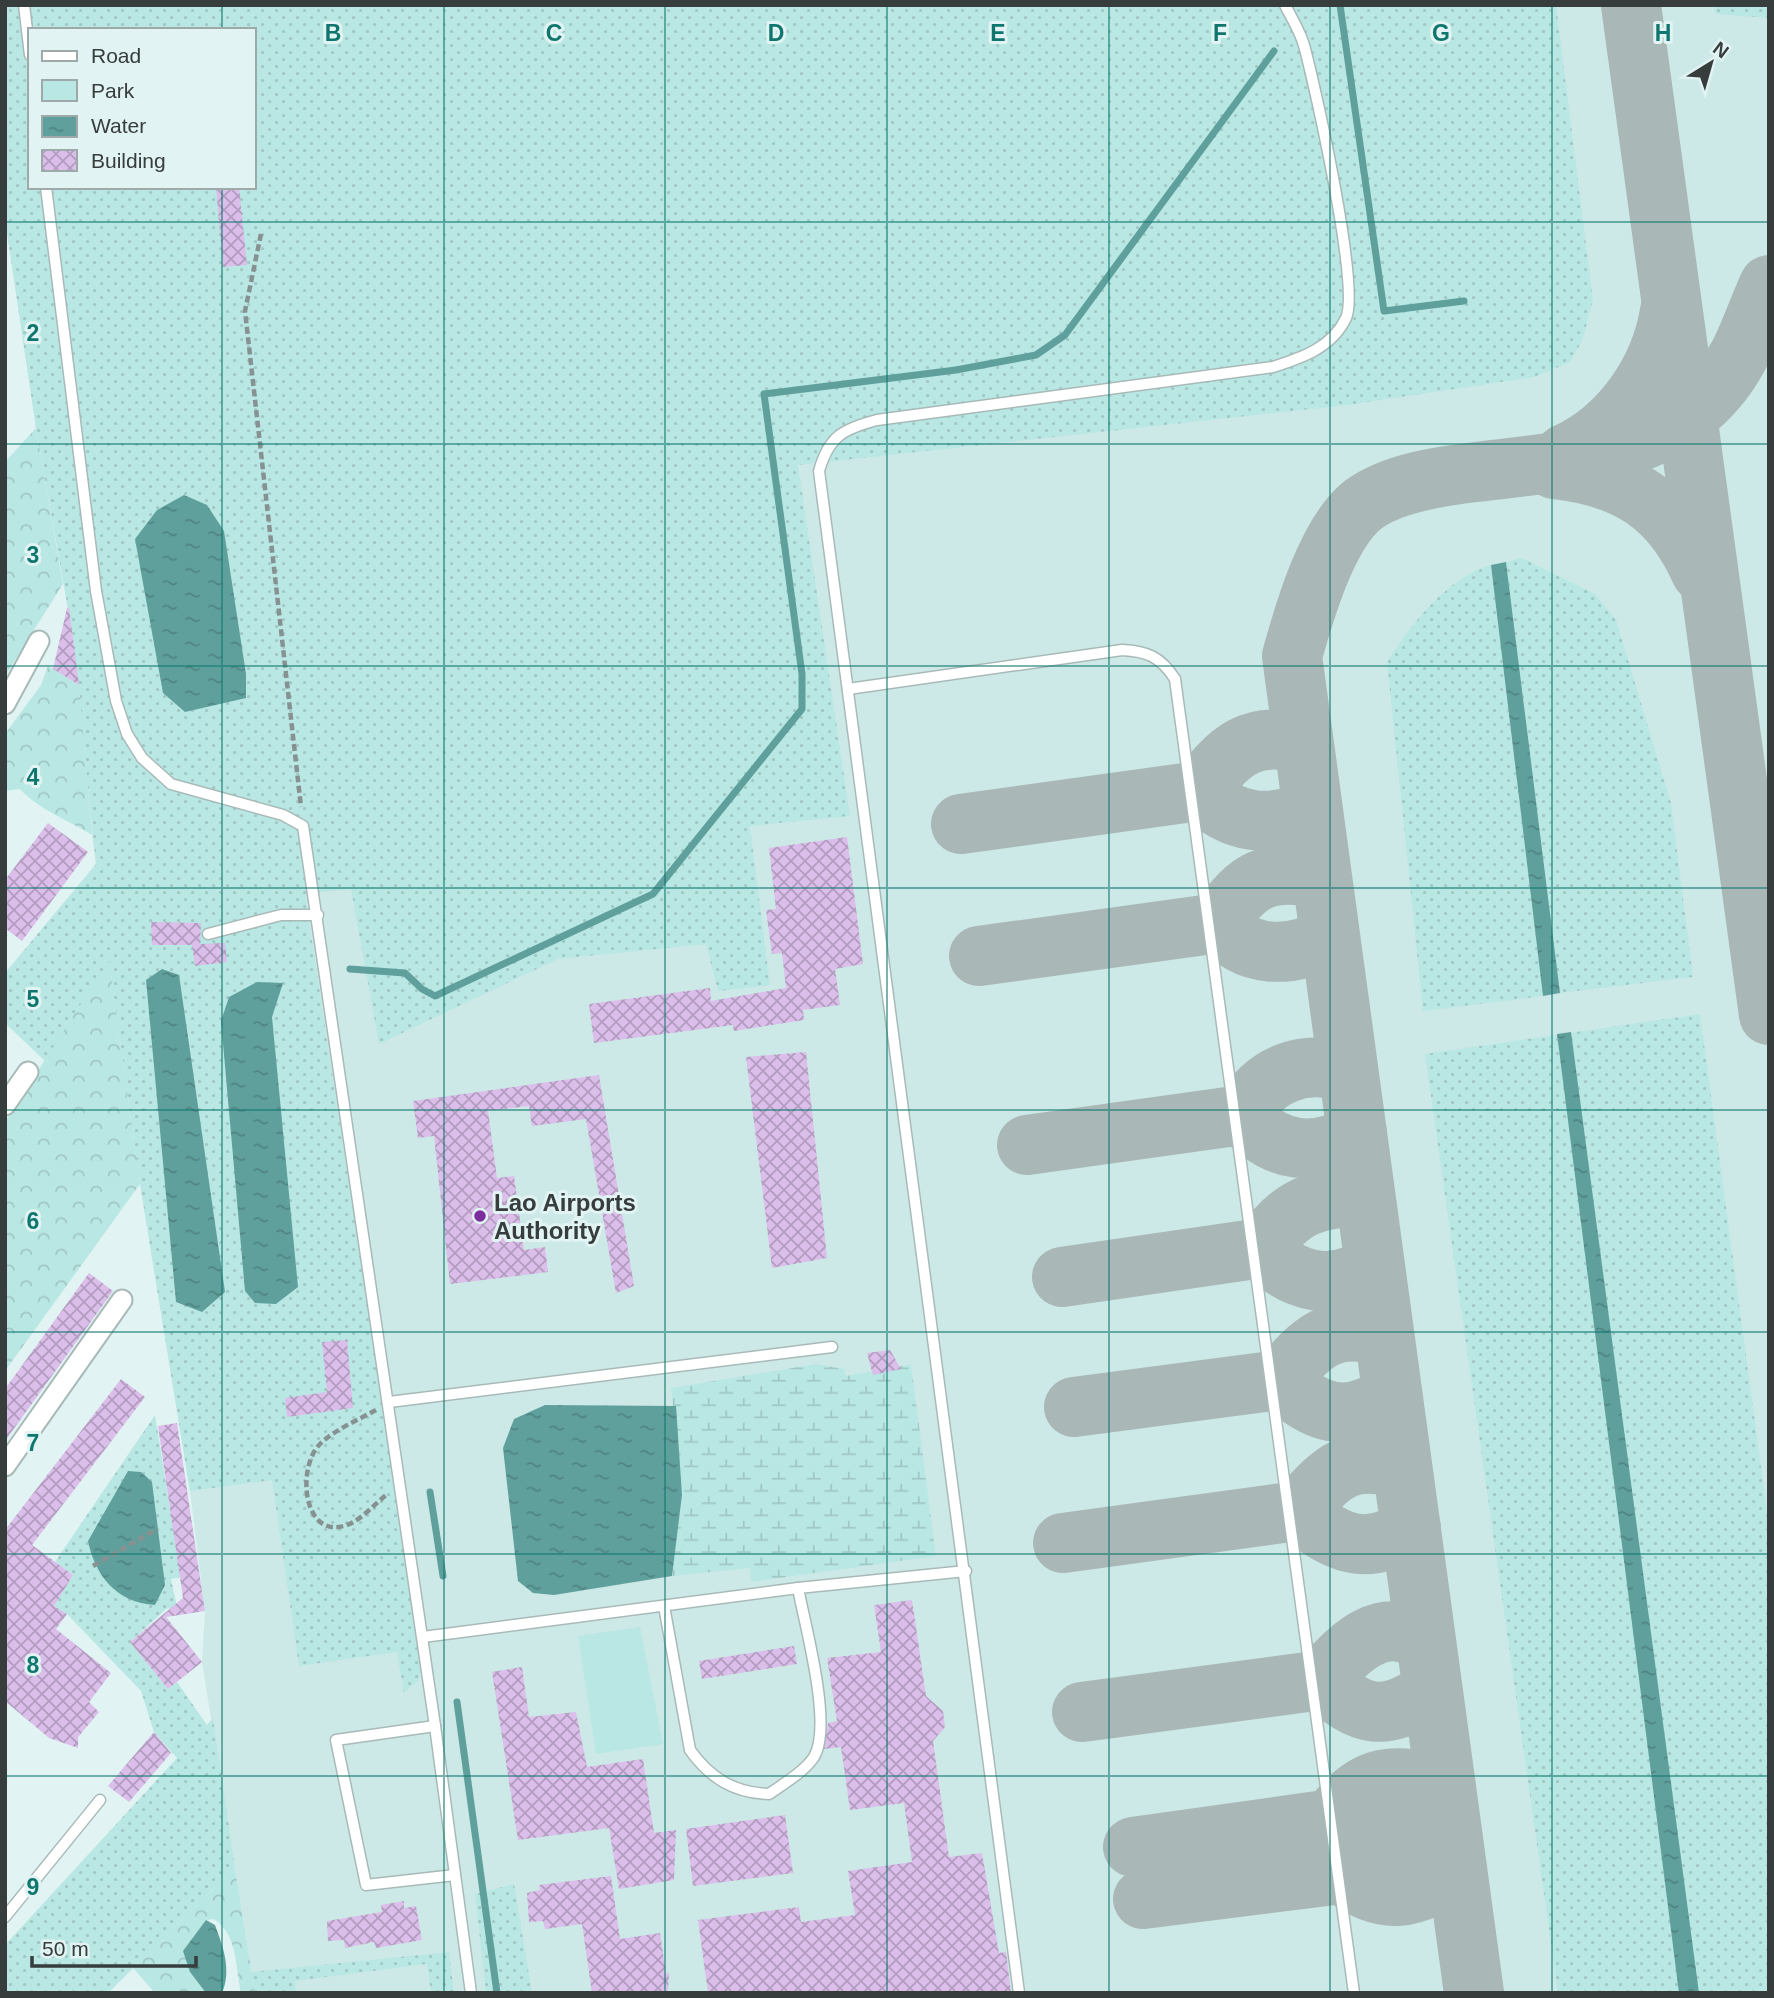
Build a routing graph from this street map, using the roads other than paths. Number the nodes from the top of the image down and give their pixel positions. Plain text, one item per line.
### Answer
1 (24, 5) edge
2 (1285, 5) edge
3 (28, 38) edge
4 (46, 189) edge
5 (39, 641) dead end
6 (848, 689) junction
7 (5, 704) edge
8 (318, 915) junction
9 (208, 934) dead end
10 (28, 1072) dead end
11 (5, 1105) edge
12 (122, 1300) dead end
13 (832, 1347) dead end
14 (389, 1402) junction
15 (5, 1466) edge
16 (965, 1572) junction
17 (798, 1588) junction
18 (664, 1606) junction
19 (422, 1637) junction
20 (435, 1726) junction
21 (100, 1800) dead end
22 (455, 1875) junction
23 (5, 1917) edge
24 (471, 1993) edge
25 (1019, 1993) edge
26 (1354, 1993) edge

1 - 3 lane
2 - 6 lane
4 - 8 lane
5 - 7 street
6 - 16 lane
6 - 26 lane
8 - 9 lane
8 - 14 lane
10 - 11 street
12 - 15 street
13 - 14 lane
14 - 19 lane
16 - 17 lane
16 - 25 lane
17 - 18 lane
17 - 18 lane
18 - 19 lane
19 - 20 lane
20 - 22 lane
20 - 22 lane
21 - 23 lane
22 - 24 lane

